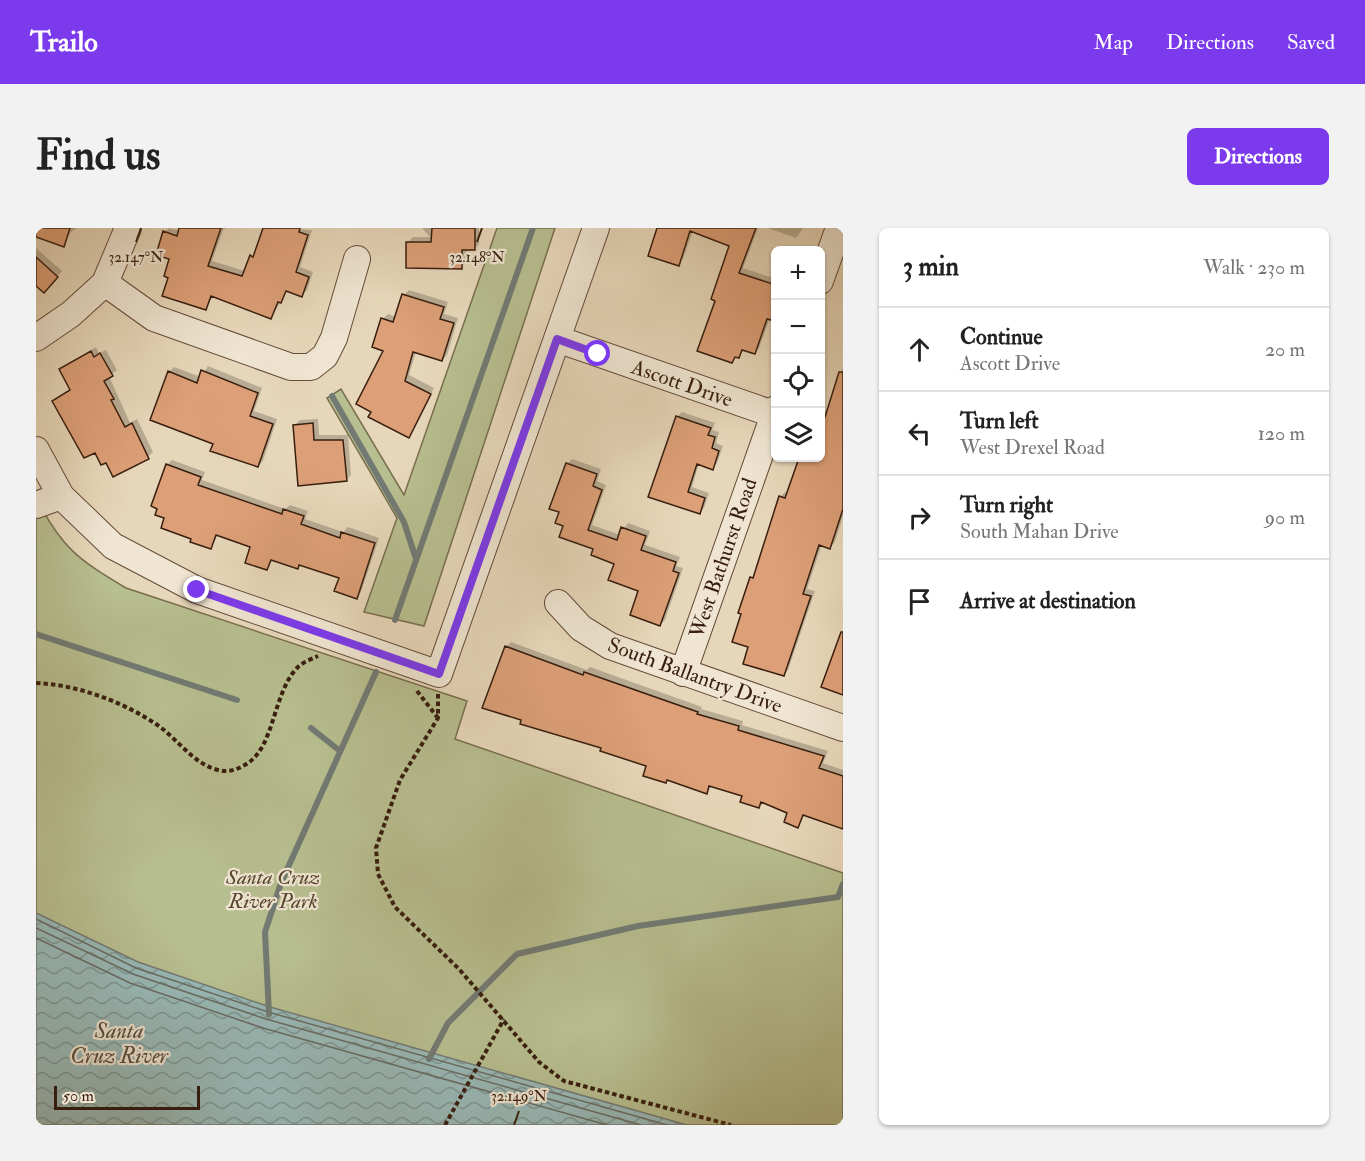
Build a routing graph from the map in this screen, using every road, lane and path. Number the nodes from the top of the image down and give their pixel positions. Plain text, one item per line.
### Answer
1 (128, 228) edge
2 (596, 228) edge
3 (839, 228) edge
4 (357, 259) dead end
5 (825, 267) edge
6 (105, 283) junction
7 (36, 338) edge
8 (557, 339) junction
9 (771, 410) edge
10 (771, 420) edge
11 (36, 450) edge
12 (61, 496) junction
13 (36, 505) edge
14 (558, 603) dead end
15 (320, 655) dead end
16 (683, 673) junction
17 (439, 674) junction
18 (36, 682) edge
19 (416, 690) dead end
20 (438, 718) junction
21 (843, 728) edge
22 (504, 1019) junction
23 (445, 1125) edge
24 (731, 1125) edge

1 - 6 street
2 - 8 street
3 - 5 street
4 - 6 street
6 - 7 street
8 - 9 street, Ascott Drive
8 - 17 street
10 - 16 street, West Bathurst Road
11 - 12 street
12 - 13 street
12 - 17 street
14 - 16 street, South Ballantry Drive
15 - 18 path
16 - 21 street, South Ballantry Drive
17 - 20 path
19 - 20 path
20 - 22 path
22 - 23 path
22 - 24 path

